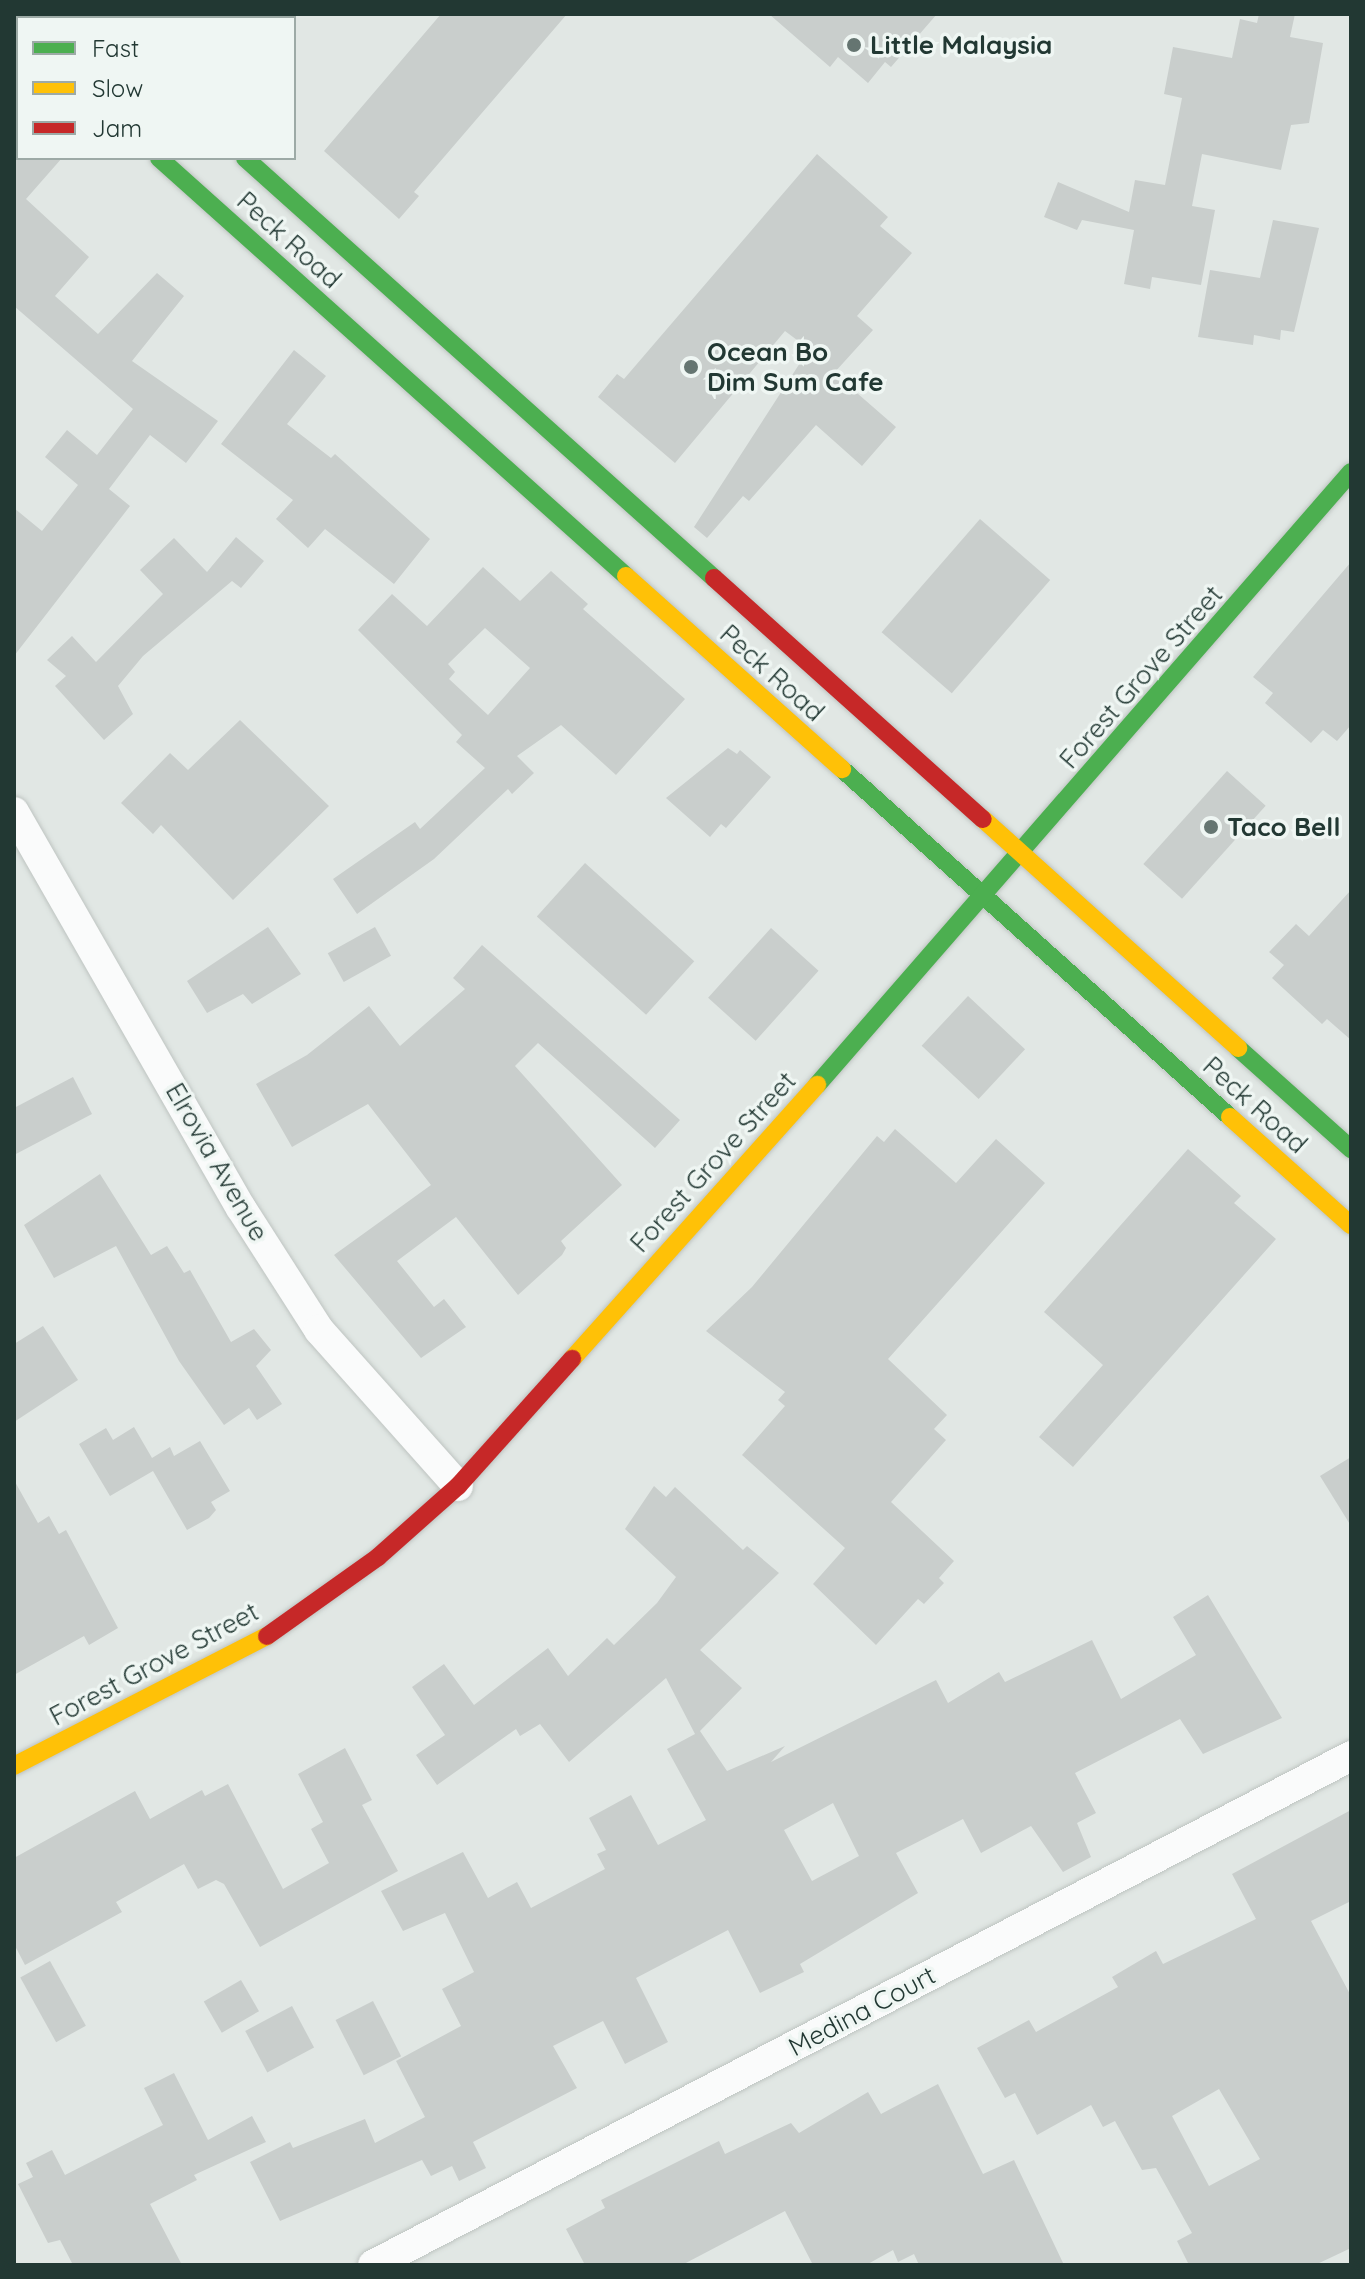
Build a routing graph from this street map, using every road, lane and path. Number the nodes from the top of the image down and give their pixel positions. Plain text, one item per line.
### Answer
1 (161, 160) edge
2 (247, 160) edge
3 (550, 427) junction
4 (519, 461) junction
5 (1351, 472) edge
6 (14, 812) edge
7 (1022, 855) junction
8 (983, 898) junction
9 (1351, 1149) edge
10 (1351, 1225) edge
11 (458, 1486) junction
12 (1351, 1756) edge
13 (14, 1766) edge
14 (373, 2265) edge

1 - 4 main road, Peck Road
2 - 3 main road, Peck Road
3 - 4 main road
3 - 7 main road, Peck Road
4 - 8 main road, Peck Road
5 - 7 main road, Forest Grove Street
6 - 11 street, Elrovia Avenue
7 - 8 main road, Forest Grove Street
7 - 9 main road, Peck Road
8 - 10 main road, Peck Road
8 - 11 main road, Forest Grove Street
11 - 13 main road, Forest Grove Street
12 - 14 street, Medina Court

